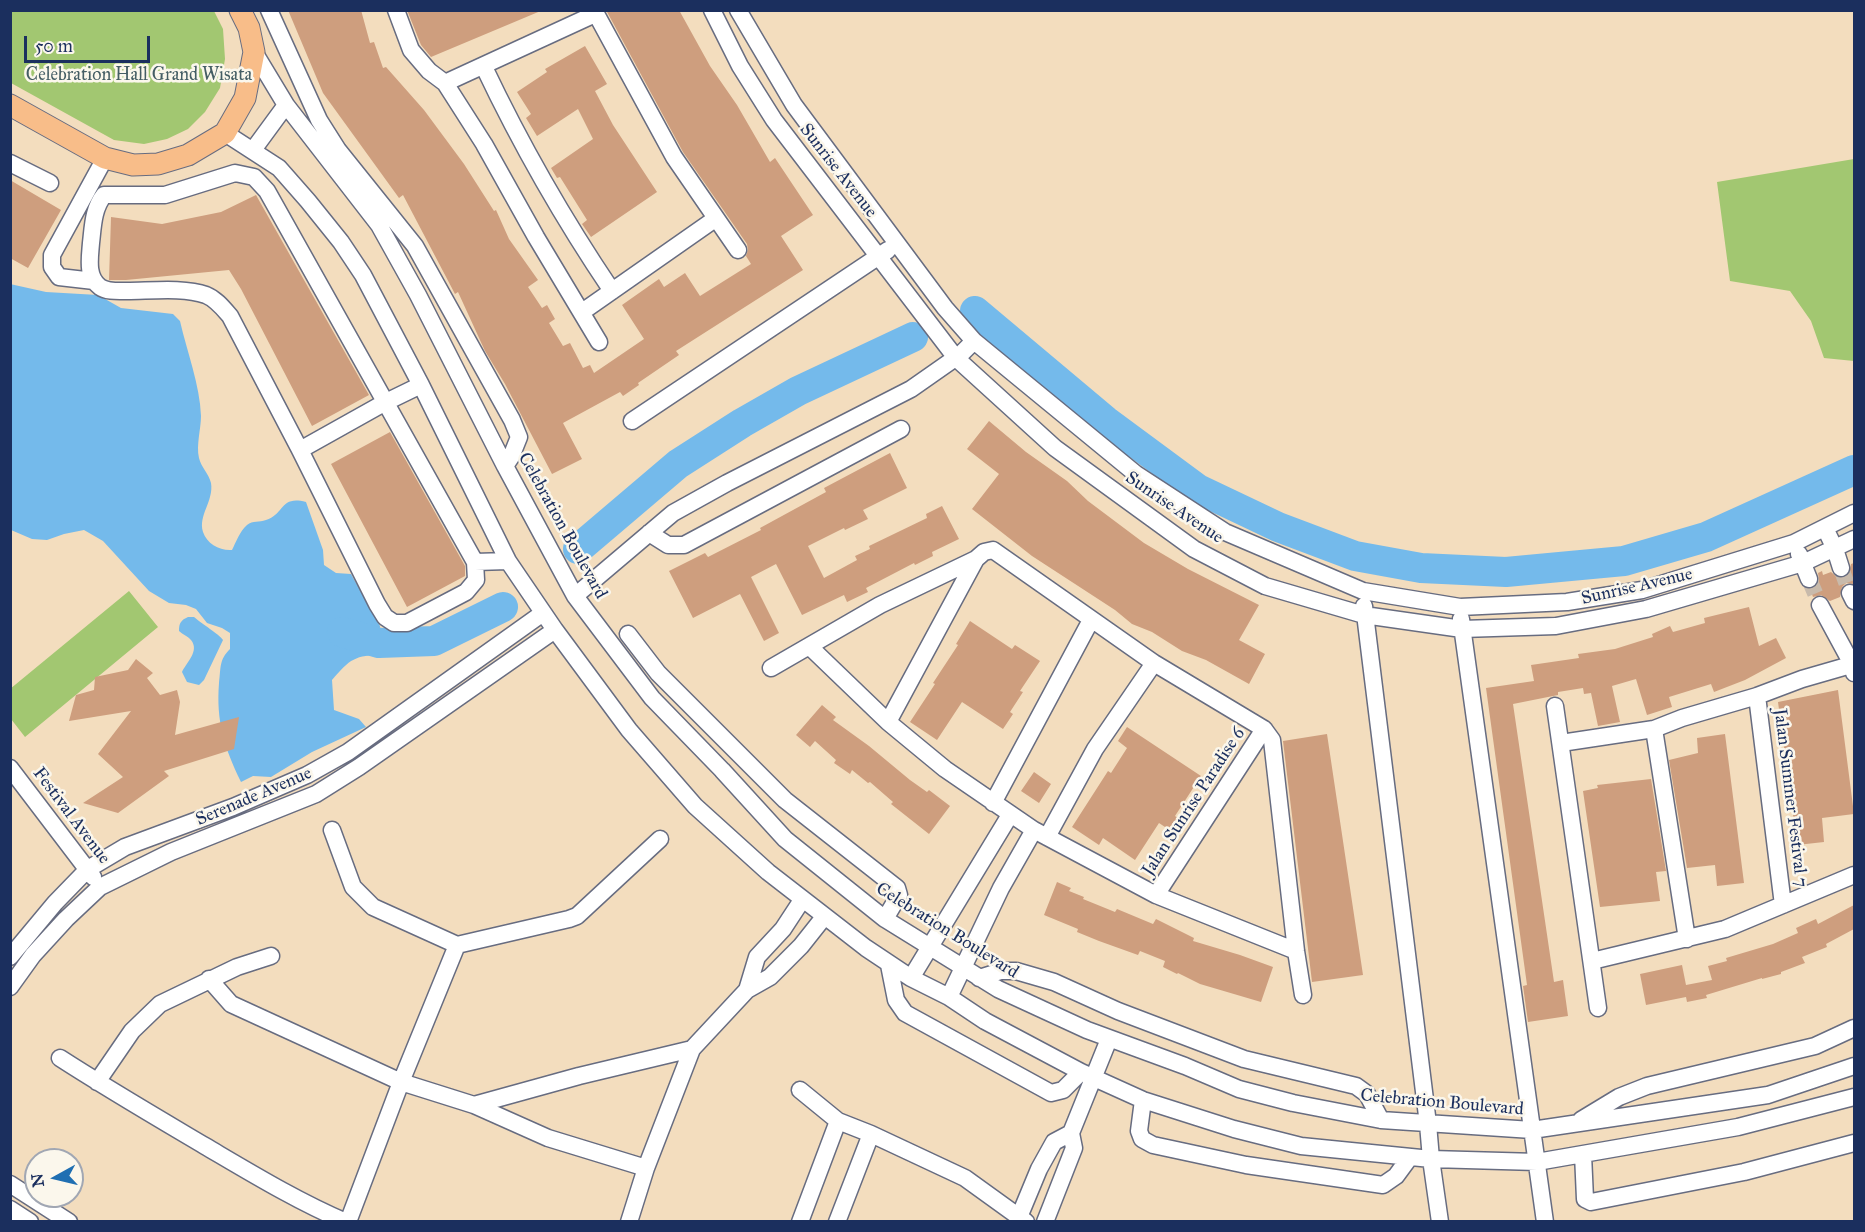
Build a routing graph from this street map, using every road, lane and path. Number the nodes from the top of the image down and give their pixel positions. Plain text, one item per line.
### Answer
1 (240, 10) edge
2 (269, 10) edge
3 (396, 10) edge
4 (711, 10) edge
5 (738, 10) edge
6 (595, 12) edge
7 (254, 52) junction
8 (484, 67) junction
9 (445, 83) junction
10 (10, 105) edge
11 (286, 105) junction
12 (225, 133) junction
13 (253, 150) junction
14 (105, 158) junction
15 (10, 163) edge
16 (50, 183) dead end
17 (715, 219) junction
18 (899, 243) junction
19 (738, 250) dead end
20 (879, 256) junction
21 (94, 281) junction
22 (612, 291) junction
23 (582, 312) junction
24 (974, 341) junction
25 (599, 342) dead end
26 (956, 358) junction
27 (421, 385) junction
28 (384, 403) junction
29 (632, 421) dead end
30 (901, 429) dead end
31 (300, 450) junction
32 (505, 466) junction
33 (1854, 513) edge
34 (1825, 528) junction
35 (649, 533) junction
36 (1854, 539) edge
37 (1794, 543) junction
38 (1835, 549) junction
39 (976, 559) junction
40 (508, 561) junction
41 (475, 562) junction
42 (1803, 563) junction
43 (1841, 568) tunnel mouth
44 (1809, 579) tunnel mouth
45 (1363, 591) junction
46 (575, 596) junction
47 (1820, 605) tunnel mouth
48 (1460, 607) junction
49 (543, 613) junction
50 (1364, 615) junction
51 (1091, 620) junction
52 (1462, 628) junction
53 (555, 630) junction
54 (628, 634) dead end
55 (810, 647) junction
56 (1154, 663) junction
57 (771, 668) dead end
58 (1854, 668) edge
59 (1757, 696) junction
60 (1555, 706) dead end
61 (888, 722) junction
62 (1264, 729) junction
63 (1654, 729) junction
64 (1561, 743) junction
65 (10, 768) edge
66 (993, 803) junction
67 (1010, 815) junction
68 (332, 831) dead end
69 (1040, 833) junction
70 (660, 839) dead end
71 (88, 869) junction
72 (1854, 875) edge
73 (100, 888) junction
74 (1156, 895) junction
75 (802, 900) junction
76 (1783, 905) junction
77 (825, 917) junction
78 (885, 919) junction
79 (1687, 939) junction
80 (457, 945) junction
81 (931, 946) junction
82 (1296, 951) junction
83 (271, 956) dead end
84 (10, 957) edge
85 (1592, 961) junction
86 (889, 965) junction
87 (964, 968) junction
88 (911, 978) junction
89 (979, 978) junction
90 (209, 980) junction
91 (10, 987) edge
92 (747, 990) junction
93 (1303, 994) dead end
94 (950, 997) junction
95 (1598, 1008) dead end
96 (1854, 1028) edge
97 (1108, 1039) junction
98 (692, 1049) junction
99 (60, 1058) dead end
100 (1854, 1066) edge
101 (1088, 1074) junction
102 (97, 1082) junction
103 (401, 1082) junction
104 (800, 1090) dead end
105 (1854, 1097) edge
106 (1143, 1100) junction
107 (474, 1106) junction
108 (1381, 1120) junction
109 (838, 1121) junction
110 (1428, 1124) junction
111 (1575, 1124) junction
112 (1532, 1130) junction
113 (1071, 1133) junction
114 (871, 1134) junction
115 (1854, 1143) edge
116 (1583, 1154) junction
117 (1410, 1157) junction
118 (1431, 1159) junction
119 (1537, 1162) junction
120 (646, 1168) junction
121 (1040, 1169) junction
122 (1063, 1179) junction
123 (10, 1184) edge
124 (24, 1193) edge
125 (42, 1208) edge
126 (47, 1208) edge
127 (10, 1209) edge
128 (1020, 1220) edge
129 (32, 1221) edge
130 (69, 1221) edge
131 (347, 1221) edge
132 (629, 1221) edge
133 (800, 1221) edge
134 (837, 1221) edge
135 (1045, 1221) edge
136 (1440, 1221) edge
137 (1545, 1221) edge

1 - 7 main road
2 - 32 street
3 - 9 street
4 - 20 street, Sunrise Avenue
5 - 18 street, Sunrise Avenue
6 - 8 street
6 - 17 street
7 - 11 street, Celebration Boulevard
7 - 12 main road
8 - 9 street
8 - 22 street
9 - 23 street
10 - 14 main road
11 - 13 street
11 - 32 street, Celebration Boulevard
12 - 13 street
12 - 14 main road
13 - 27 street
14 - 21 street
15 - 16 street
17 - 19 street
17 - 22 street
18 - 20 street
18 - 24 street, Sunrise Avenue
20 - 26 street, Sunrise Avenue
20 - 29 street
21 - 28 street
21 - 31 street
22 - 23 street
23 - 25 street
24 - 26 street
24 - 45 street, Sunrise Avenue
26 - 35 street
26 - 50 street, Sunrise Avenue
27 - 28 street
27 - 40 street
28 - 31 street
28 - 41 street
30 - 35 street
31 - 41 street
32 - 46 street, Celebration Boulevard
33 - 34 street, Sunrise Avenue
34 - 37 street, Sunrise Avenue
34 - 38 street
35 - 46 street
36 - 38 street, Sunrise Avenue
37 - 42 street
37 - 48 street, Sunrise Avenue
38 - 42 street, Sunrise Avenue
38 - 43 street
39 - 51 street
39 - 55 street
39 - 61 street
40 - 41 street
40 - 49 street
42 - 44 street
42 - 52 street, Sunrise Avenue
45 - 48 street, Sunrise Avenue
45 - 50 street
46 - 78 street, Celebration Boulevard
47 - 58 street
48 - 52 street
49 - 53 street
49 - 71 street, Serenade Avenue
50 - 52 street, Sunrise Avenue
50 - 110 street
51 - 56 street
51 - 66 street
52 - 112 street
53 - 73 street, Serenade Avenue
53 - 75 street
54 - 78 street
55 - 57 street
55 - 61 street
56 - 62 street
56 - 69 street
58 - 59 street
59 - 63 street
59 - 76 street, Jalan Summer Festival 7
60 - 64 street
61 - 66 street
62 - 74 street, Jalan Sunrise Paradise 6
62 - 82 street
63 - 64 street
63 - 79 street
64 - 85 street
65 - 71 street, Festival Avenue
66 - 67 street
67 - 69 street
67 - 81 street
68 - 80 street
69 - 74 street
69 - 87 street
70 - 80 street
71 - 73 street, Festival Avenue
71 - 84 street, Serenade Avenue
72 - 76 street
73 - 91 street, Serenade Avenue
74 - 82 street
75 - 77 street
75 - 92 street
76 - 79 street
77 - 86 street
77 - 92 street
78 - 81 street, Celebration Boulevard
79 - 85 street
80 - 103 street
81 - 87 street, Celebration Boulevard
81 - 88 street
82 - 93 street
83 - 90 street
85 - 95 street
86 - 88 street
86 - 101 street
87 - 89 street, Celebration Boulevard
87 - 94 street
88 - 94 street
89 - 97 street, Celebration Boulevard
89 - 108 street
90 - 102 street
90 - 103 street
92 - 98 street
94 - 101 street
96 - 111 street
97 - 101 street
97 - 108 street, Celebration Boulevard
98 - 107 street
98 - 120 street
99 - 102 street
100 - 111 street, Celebration Boulevard
101 - 106 street
101 - 113 street
102 - 131 street
103 - 107 street
103 - 131 street
104 - 109 street
105 - 116 street
106 - 117 street
106 - 117 street
107 - 120 street
108 - 110 street, Celebration Boulevard
109 - 114 street
109 - 133 street
110 - 112 street, Celebration Boulevard
110 - 118 street
111 - 112 street, Celebration Boulevard
112 - 119 street
113 - 121 street
113 - 122 street
114 - 128 street
114 - 134 street
115 - 116 street
116 - 119 street
117 - 118 street
118 - 119 street
118 - 136 street
119 - 137 street
120 - 132 street
121 - 122 street
121 - 128 street
122 - 135 street
123 - 124 street
125 - 129 street
126 - 130 street
127 - 129 street

